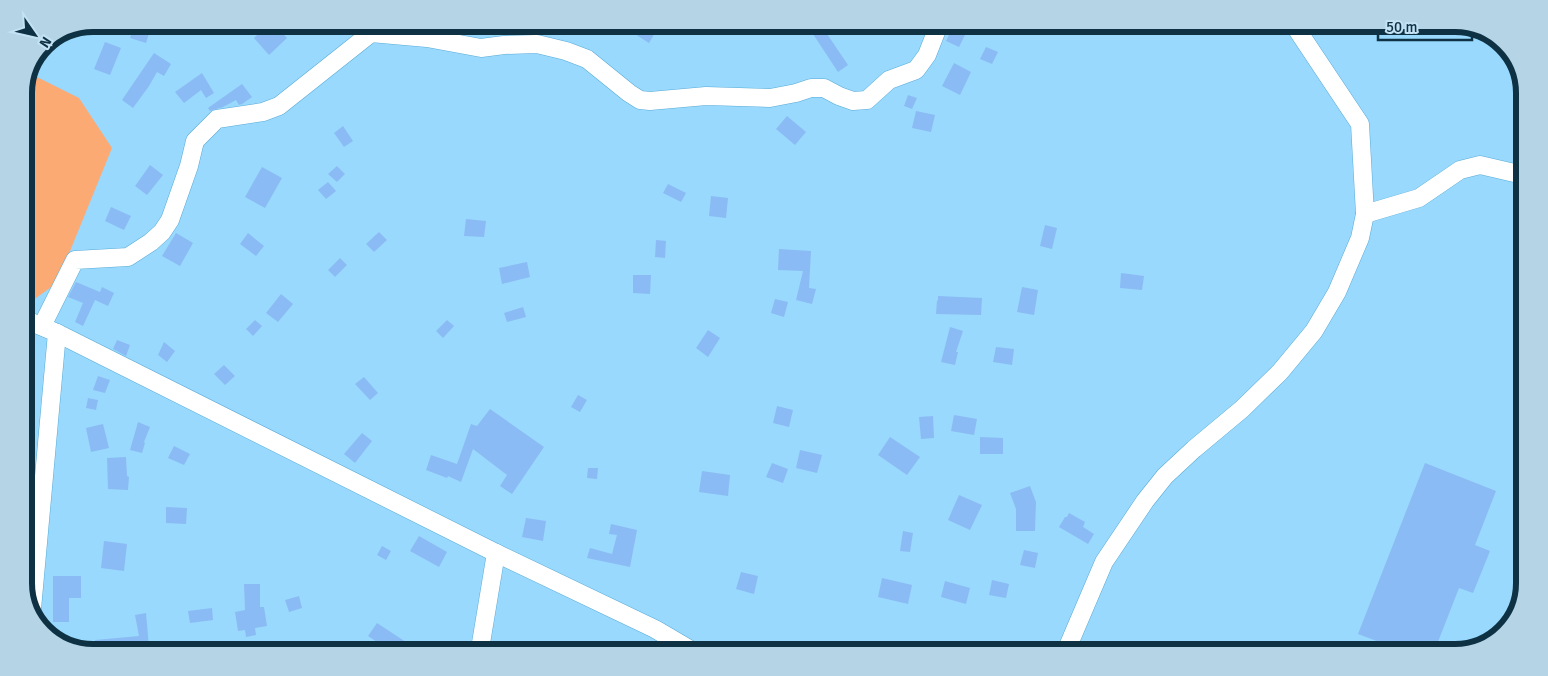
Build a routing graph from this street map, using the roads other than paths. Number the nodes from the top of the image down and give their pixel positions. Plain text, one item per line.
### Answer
1 (936, 32) edge
2 (1299, 32) edge
3 (1515, 173) edge
4 (1365, 214) junction
5 (33, 323) edge
6 (49, 330) junction
7 (496, 553) junction
8 (33, 588) edge
9 (481, 644) edge
10 (680, 644) edge
11 (1069, 644) edge

1 - 6 street
2 - 4 street
3 - 4 street
4 - 11 street
5 - 6 street
6 - 7 street
6 - 8 street
7 - 9 street
7 - 10 street

